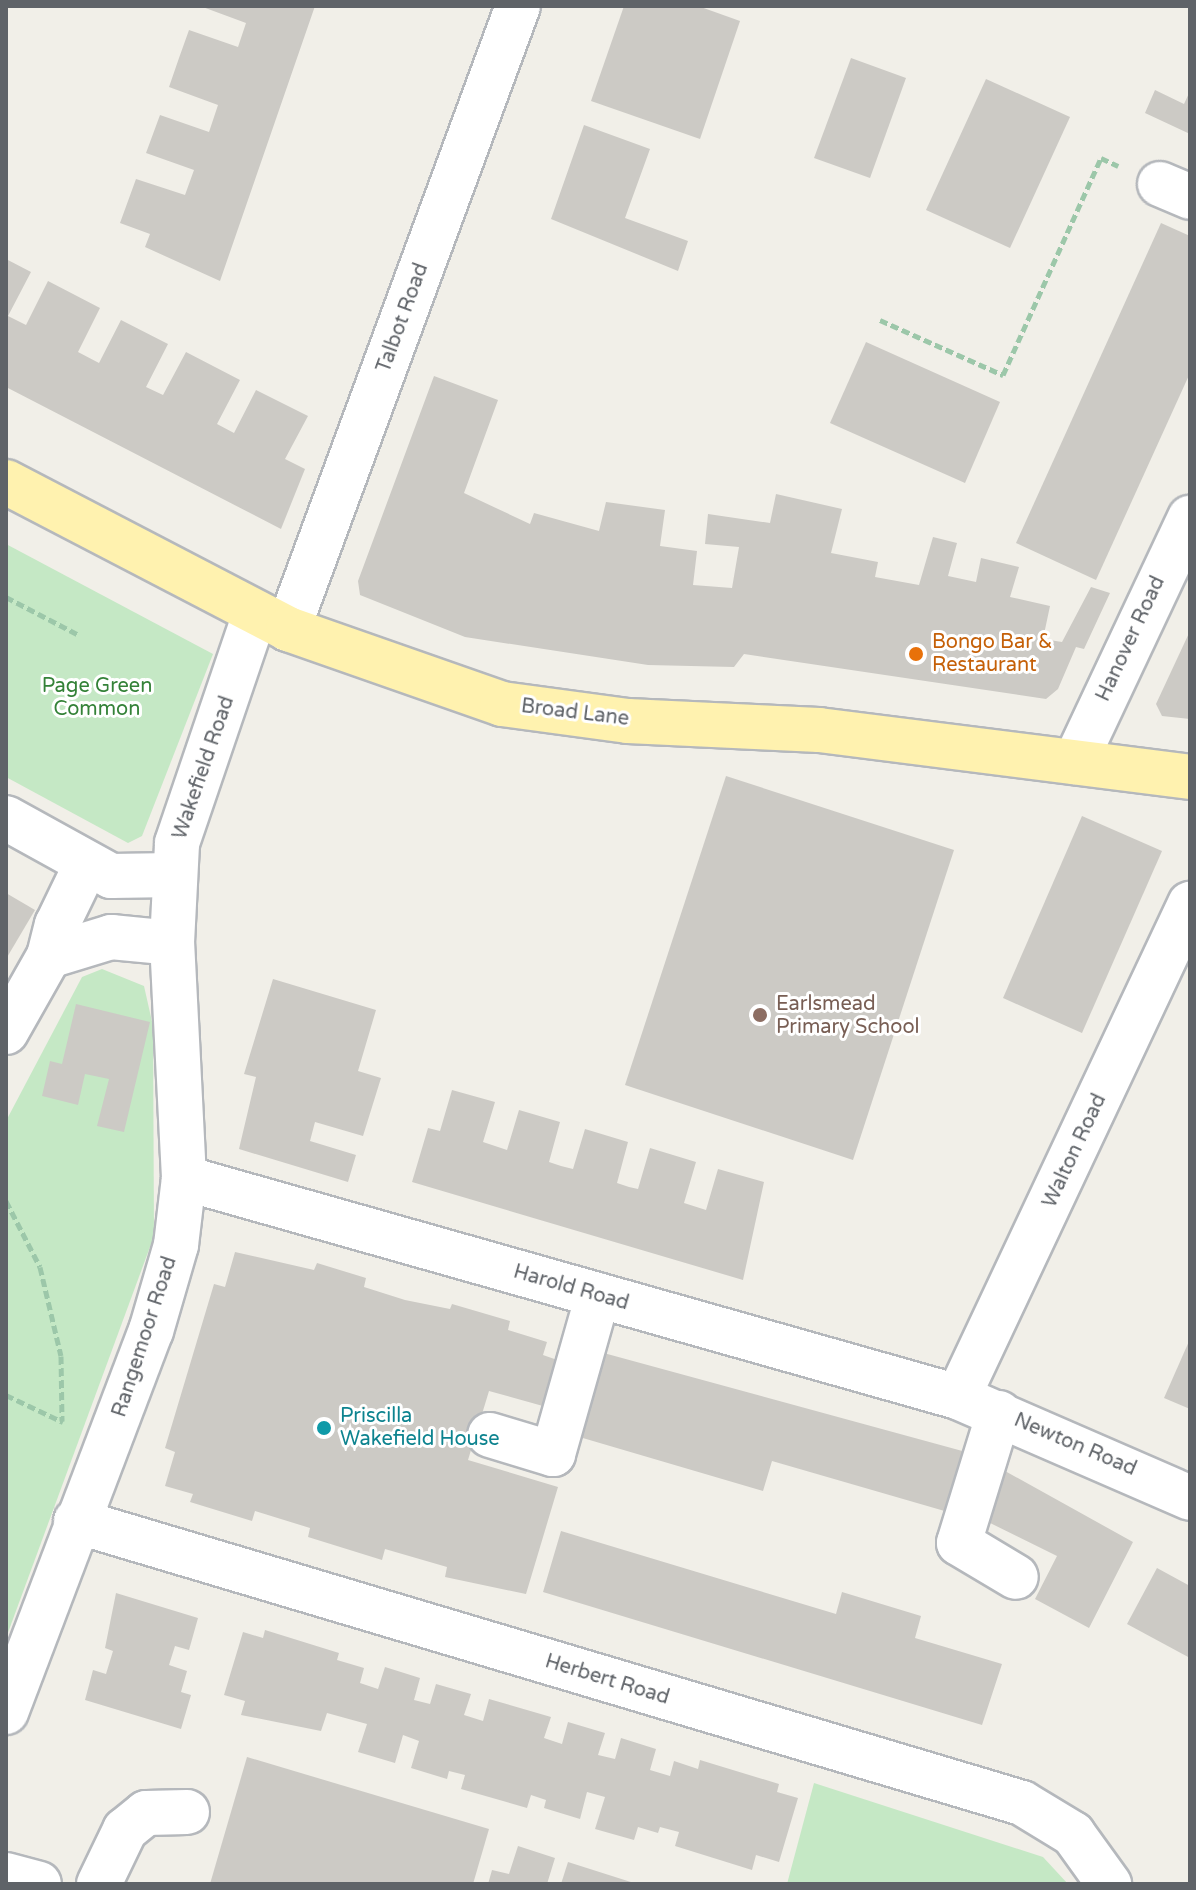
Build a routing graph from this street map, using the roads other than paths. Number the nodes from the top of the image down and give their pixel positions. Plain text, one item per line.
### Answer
1 (518, 6) edge
2 (6, 482) edge
3 (1190, 518) edge
4 (272, 621) junction
5 (1075, 762) junction
6 (1190, 777) edge
7 (6, 818) edge
8 (86, 865) junction
9 (174, 875) junction
10 (1190, 904) edge
11 (172, 943) junction
12 (49, 956) junction
13 (6, 1032) edge
14 (184, 1178) junction
15 (598, 1295) junction
16 (958, 1397) junction
17 (999, 1413) junction
18 (490, 1435) dead end
19 (1190, 1498) edge
20 (76, 1521) junction
21 (1016, 1577) dead end
22 (6, 1712) edge
23 (187, 1812) dead end
24 (6, 1875) edge
25 (39, 1884) edge
26 (99, 1884) edge
27 (1109, 1884) edge

1 - 4 street, Talbot Road
2 - 4 main road, Broad Lane
3 - 5 street, Hanover Road
4 - 5 main road, Broad Lane
4 - 9 street, Wakefield Road
5 - 6 main road, Broad Lane
7 - 8 street
8 - 9 street
8 - 12 street
9 - 11 street, Wakefield Road
10 - 16 street, Walton Road
11 - 12 street
11 - 14 street, Rangemoor Road
12 - 13 street
14 - 15 street, Harold Road
14 - 20 street, Rangemoor Road
15 - 16 street, Harold Road
15 - 18 street
16 - 17 street, Newton Road
17 - 19 street, Newton Road
17 - 21 street
20 - 22 street, Rangemoor Road
20 - 27 street, Herbert Road
23 - 26 street
24 - 25 street

